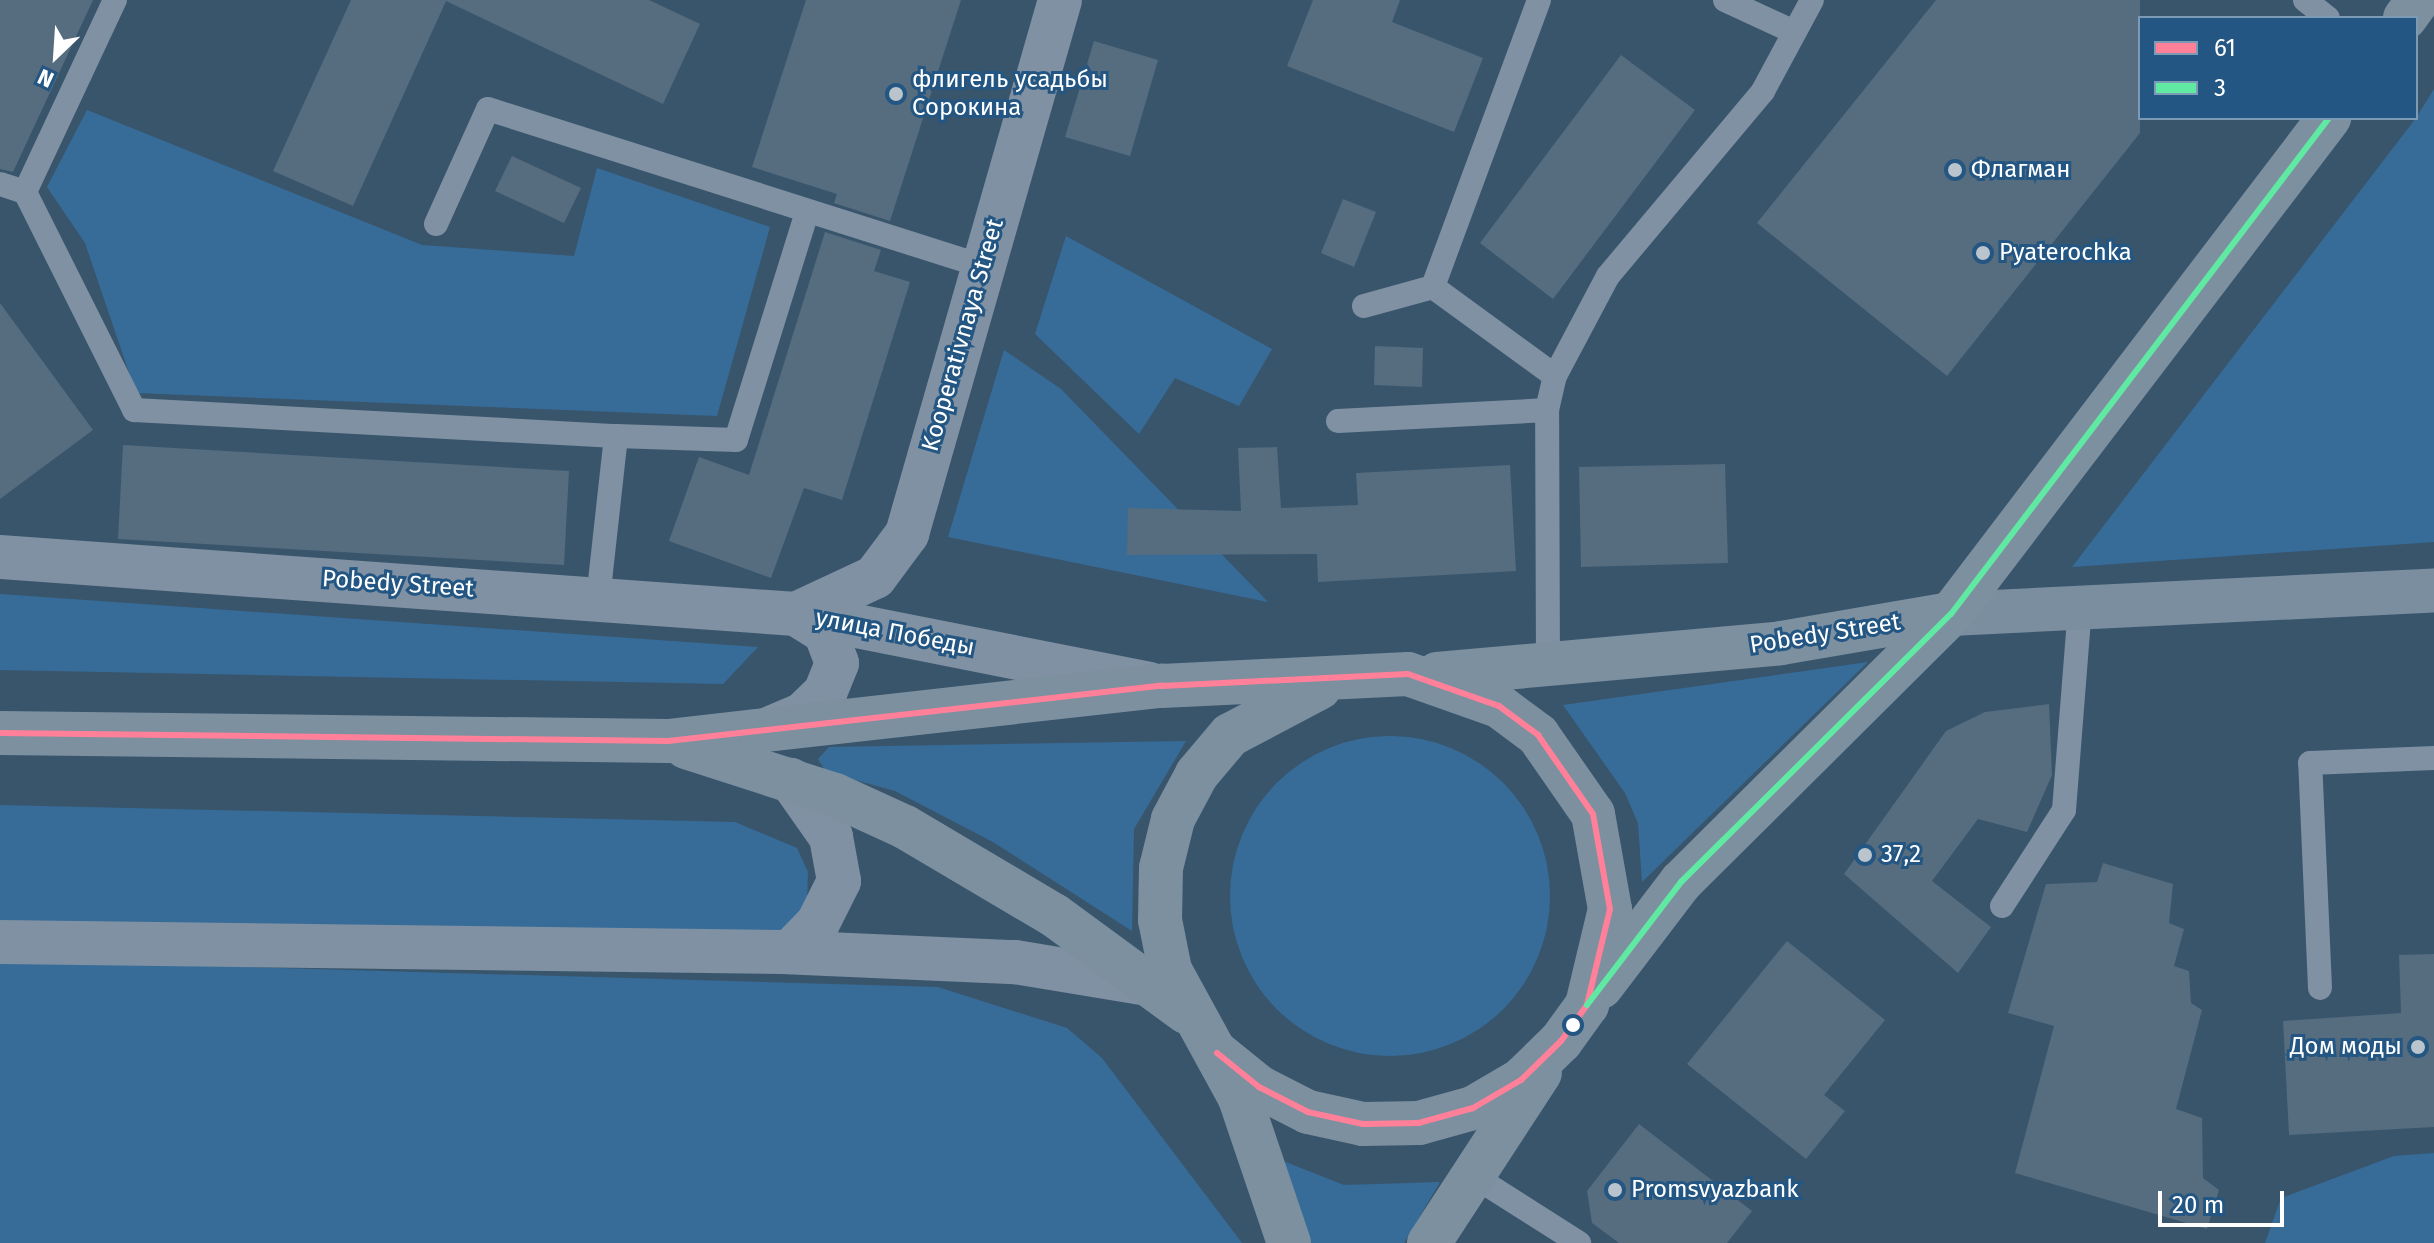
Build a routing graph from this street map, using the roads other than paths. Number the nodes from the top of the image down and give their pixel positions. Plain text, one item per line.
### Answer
1 (115, 0) edge
2 (1060, 0) edge
3 (1539, 0) edge
4 (1725, 0) edge
5 (1812, 0) edge
6 (2305, 0) edge
7 (2325, 16) edge
8 (1790, 30) junction
9 (2327, 120) edge
10 (0, 184) edge
11 (25, 192) junction
12 (807, 212) junction
13 (436, 224) dead end
14 (982, 266) junction
15 (1433, 287) junction
16 (1364, 306) dead end
17 (1555, 376) junction
18 (1547, 410) junction
19 (1338, 421) dead end
20 (616, 436) junction
21 (0, 557) edge
22 (2434, 590) edge
23 (598, 598) junction
24 (2080, 605) junction
25 (796, 614) junction
26 (1951, 614) junction
27 (1548, 667) junction
28 (1388, 675) junction
29 (1162, 686) junction
30 (766, 730) junction
31 (0, 733) edge
32 (668, 741) junction
33 (2434, 758) edge
34 (791, 780) junction
35 (2002, 906) dead end
36 (0, 942) edge
37 (790, 952) junction
38 (1154, 985) junction
39 (2320, 988) dead end
40 (1587, 1005) junction
41 (1191, 1016) junction
42 (1561, 1041) junction
43 (1217, 1053) junction
44 (1472, 1175) junction
45 (1289, 1243) edge
46 (1429, 1243) edge
47 (1579, 1243) edge

1 - 11 lane
2 - 14 street, Kooperativnaya Street
3 - 15 lane
4 - 8 lane
5 - 8 lane
6 - 7 lane
8 - 17 lane
9 - 26 main road
10 - 11 lane
11 - 20 lane
12 - 13 lane
12 - 14 lane
12 - 20 lane
14 - 25 street, Kooperativnaya Street
15 - 16 lane
15 - 17 lane
17 - 18 lane
18 - 19 lane
18 - 27 lane
20 - 23 lane
21 - 23 street, Pobedy Street
22 - 24 main road, Pobedy Street
23 - 25 street, Pobedy Street
24 - 26 main road, Pobedy Street
24 - 35 lane
25 - 29 street, улица Победы
25 - 30 street, улица Победы
26 - 27 main road, Pobedy Street
26 - 40 main road
27 - 28 main road, Pobedy Street
28 - 29 main road, Pobedy Street
28 - 40 main road
28 - 41 main road
29 - 30 main road, Pobedy Street
30 - 32 main road, Pobedy Street
31 - 32 main road
32 - 34 main road
33 - 39 lane
34 - 37 street
34 - 38 main road
36 - 37 street
37 - 38 street
38 - 41 main road
40 - 42 main road
41 - 43 main road
42 - 43 main road
42 - 44 main road
43 - 45 main road
44 - 46 main road
44 - 47 lane

